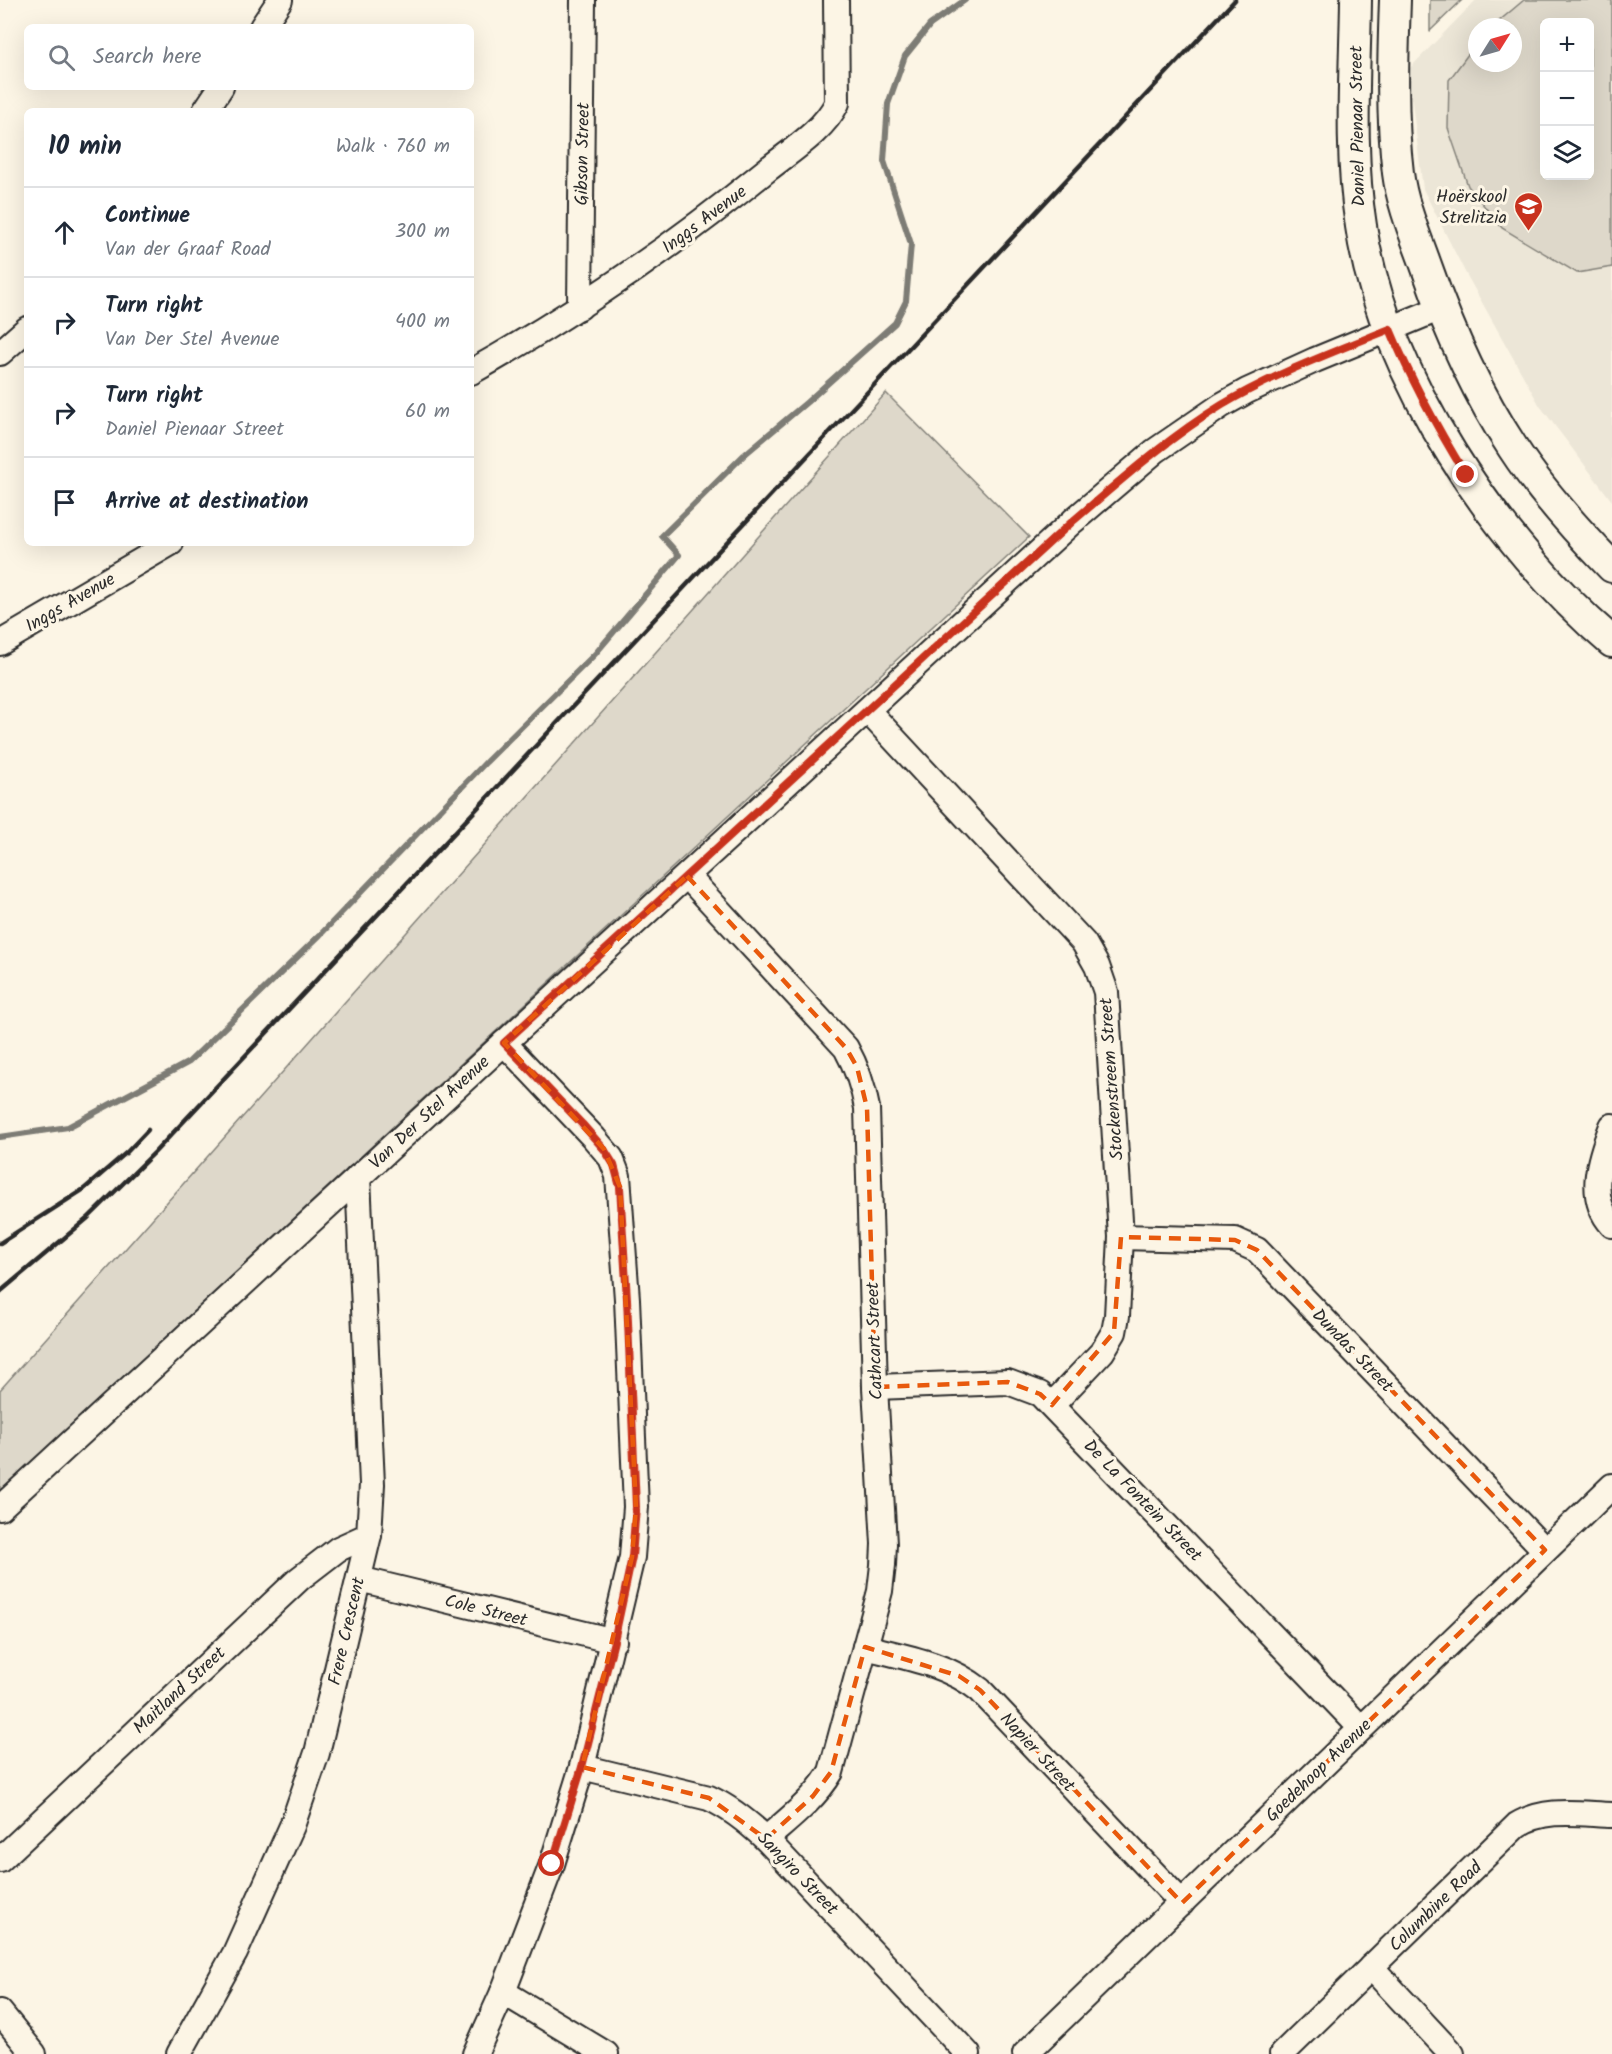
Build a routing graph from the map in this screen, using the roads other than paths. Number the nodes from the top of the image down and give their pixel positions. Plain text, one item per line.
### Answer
1 (280, 0) edge
2 (584, 0) edge
3 (836, 0) edge
4 (1356, 0) edge
5 (1395, 0) edge
6 (263, 24) edge
7 (219, 90) edge
8 (207, 108) edge
9 (580, 307) junction
10 (1441, 308) junction
11 (1390, 329) junction
12 (24, 332) edge
13 (0, 353) edge
14 (474, 370) edge
15 (166, 546) edge
16 (1612, 567) edge
17 (2, 636) edge
18 (1612, 642) edge
19 (868, 711) junction
20 (687, 876) junction
21 (504, 1043) junction
22 (1612, 1126) edge
23 (358, 1177) junction
24 (1612, 1225) edge
25 (1121, 1237) junction
26 (875, 1387) junction
27 (1052, 1405) junction
28 (1612, 1485) edge
29 (0, 1508) edge
30 (369, 1536) junction
31 (1545, 1550) junction
32 (359, 1579) junction
33 (614, 1641) junction
34 (865, 1647) junction
35 (1361, 1728) junction
36 (582, 1767) junction
37 (1612, 1815) edge
38 (766, 1839) junction
39 (0, 1860) edge
40 (1182, 1903) junction
41 (1371, 1967) junction
42 (503, 1992) junction
43 (0, 2012) edge
44 (34, 2054) edge
45 (179, 2054) edge
46 (475, 2054) edge
47 (606, 2054) edge
48 (968, 2054) edge
49 (1025, 2054) edge
50 (1282, 2054) edge
51 (1452, 2054) edge

1 - 6 street
2 - 9 street, Gibson Street
3 - 9 street, Inggs Avenue
4 - 11 main road, Daniel Pienaar Street
5 - 10 main road, Daniel Pienaar Street
7 - 8 street
9 - 14 street, Inggs Avenue
10 - 11 street, Van Der Stel Avenue
10 - 16 main road, Daniel Pienaar Street
11 - 18 main road, Daniel Pienaar Street
11 - 19 street, Van Der Stel Avenue
12 - 13 street
15 - 17 street, Inggs Avenue
19 - 20 street, Van Der Stel Avenue
19 - 25 street, Stockenstreem Street
20 - 21 street, Van Der Stel Avenue
20 - 26 street, Cathcart Street
21 - 23 street, Van Der Stel Avenue
21 - 33 street
22 - 24 street
23 - 29 street, Van Der Stel Avenue
23 - 30 street, Frere Crescent
25 - 27 street, Stockenstreem Street
25 - 31 street, Dundas Street
26 - 27 street, De La Fontein Street
26 - 34 street, Cathcart Street
27 - 35 street, De La Fontein Street
28 - 31 street, Goedehoop Avenue
30 - 32 street, Frere Crescent
30 - 39 street, Maitland Street
31 - 35 street, Goedehoop Avenue
32 - 33 street, Cole Street
32 - 45 street, Frere Crescent
33 - 36 street
34 - 38 street, Cathcart Street
34 - 40 street, Napier Street
35 - 40 street, Goedehoop Avenue
36 - 38 street, Sangiro Street
36 - 42 street
37 - 41 street, Columbine Road
38 - 48 street, Sangiro Street
40 - 49 street, Goedehoop Avenue
41 - 50 street, Columbine Road
41 - 51 street
42 - 46 street
42 - 47 street
43 - 44 street

